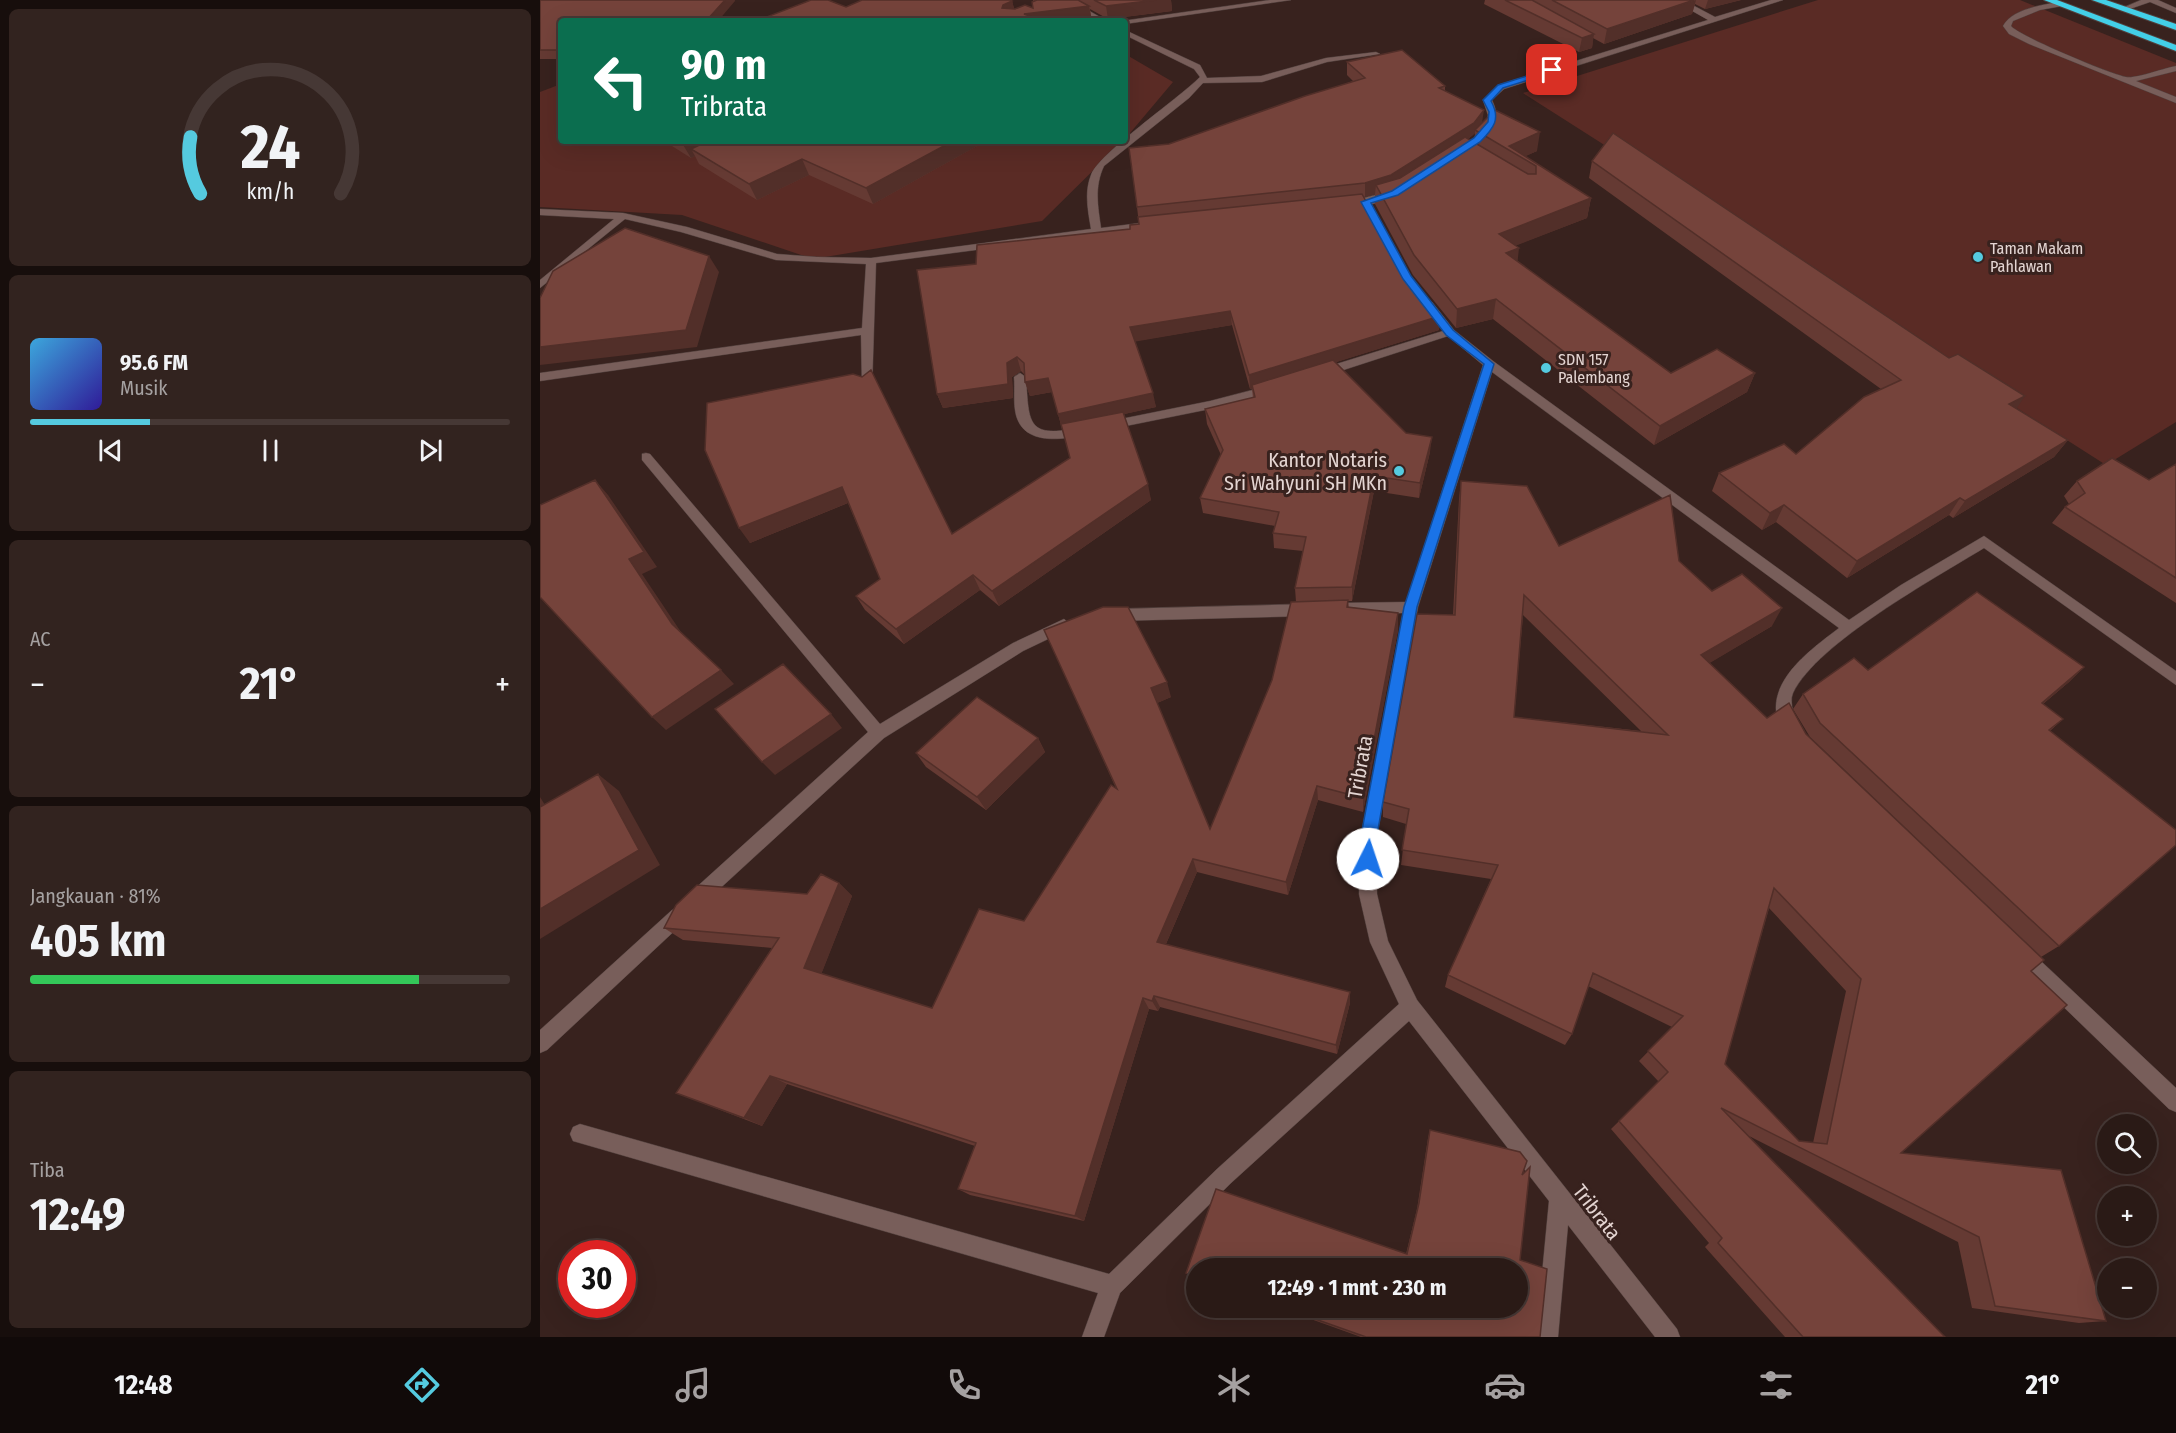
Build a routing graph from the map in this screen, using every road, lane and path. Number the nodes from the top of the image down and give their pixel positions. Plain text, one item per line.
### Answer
1 (1063, 0) edge
2 (1287, 0) edge
3 (1677, 0) edge
4 (1779, 0) edge
5 (2049, 0) edge
6 (2097, 0) edge
7 (2150, 0) edge
8 (1053, 4) edge
9 (2059, 4) junction
10 (2124, 9) junction
11 (2176, 11) edge
12 (1097, 18) edge
13 (1714, 20) junction
14 (1128, 22) edge
15 (2176, 27) edge
16 (1128, 33) edge
17 (1598, 47) edge
18 (2176, 48) edge
19 (1608, 52) junction
20 (1376, 54) edge
21 (2176, 68) edge
22 (2129, 80) junction
23 (1203, 81) junction
24 (2176, 100) edge
25 (1477, 140) edge
26 (1128, 142) edge
27 (1126, 144) edge
28 (1405, 187) edge
29 (1330, 206) edge
30 (540, 212) edge
31 (622, 216) junction
32 (1155, 225) edge
33 (1096, 230) junction
34 (872, 261) junction
35 (540, 285) edge
36 (1418, 292) edge
37 (867, 330) junction
38 (1450, 332) junction
39 (1489, 364) junction
40 (540, 377) edge
41 (1020, 377) edge
42 (1307, 378) edge
43 (1286, 384) edge
44 (868, 387) edge
45 (646, 457) dead end
46 (1411, 607) junction
47 (1102, 616) edge
48 (1082, 621) edge
49 (1848, 627) junction
50 (2176, 679) edge
51 (878, 732) junction
52 (1796, 737) edge
53 (2006, 939) edge
54 (1410, 1007) junction
55 (540, 1043) edge
56 (2176, 1102) edge
57 (580, 1134) dead end
58 (1560, 1198) junction
59 (1112, 1286) junction
60 (1093, 1337) edge
61 (1547, 1337) edge
62 (1669, 1337) edge

1 - 8 street
1 - 12 street
2 - 14 street
3 - 13 street
4 - 13 street
5 - 9 highway
6 - 10 highway
7 - 10 street
7 - 11 street
9 - 18 highway
9 - 22 street
10 - 15 highway
13 - 19 street
16 - 23 street
17 - 19 street
19 - 25 street
20 - 23 street
21 - 22 street
22 - 24 street
23 - 26 street
27 - 33 street
28 - 29 street
30 - 31 street
31 - 34 street
31 - 35 street
32 - 33 street
33 - 34 street
34 - 37 street
36 - 38 street
37 - 40 street
37 - 44 street
38 - 39 street
38 - 42 street
39 - 46 street, Tribrata
39 - 49 street
41 - 43 street
45 - 51 street
46 - 47 street
46 - 54 street, Tribrata
48 - 51 street
49 - 50 street
49 - 52 street
51 - 55 street
53 - 56 street
54 - 58 street, Tribrata
54 - 59 street
57 - 59 street
58 - 61 street
58 - 62 street, Tribrata
59 - 60 street

